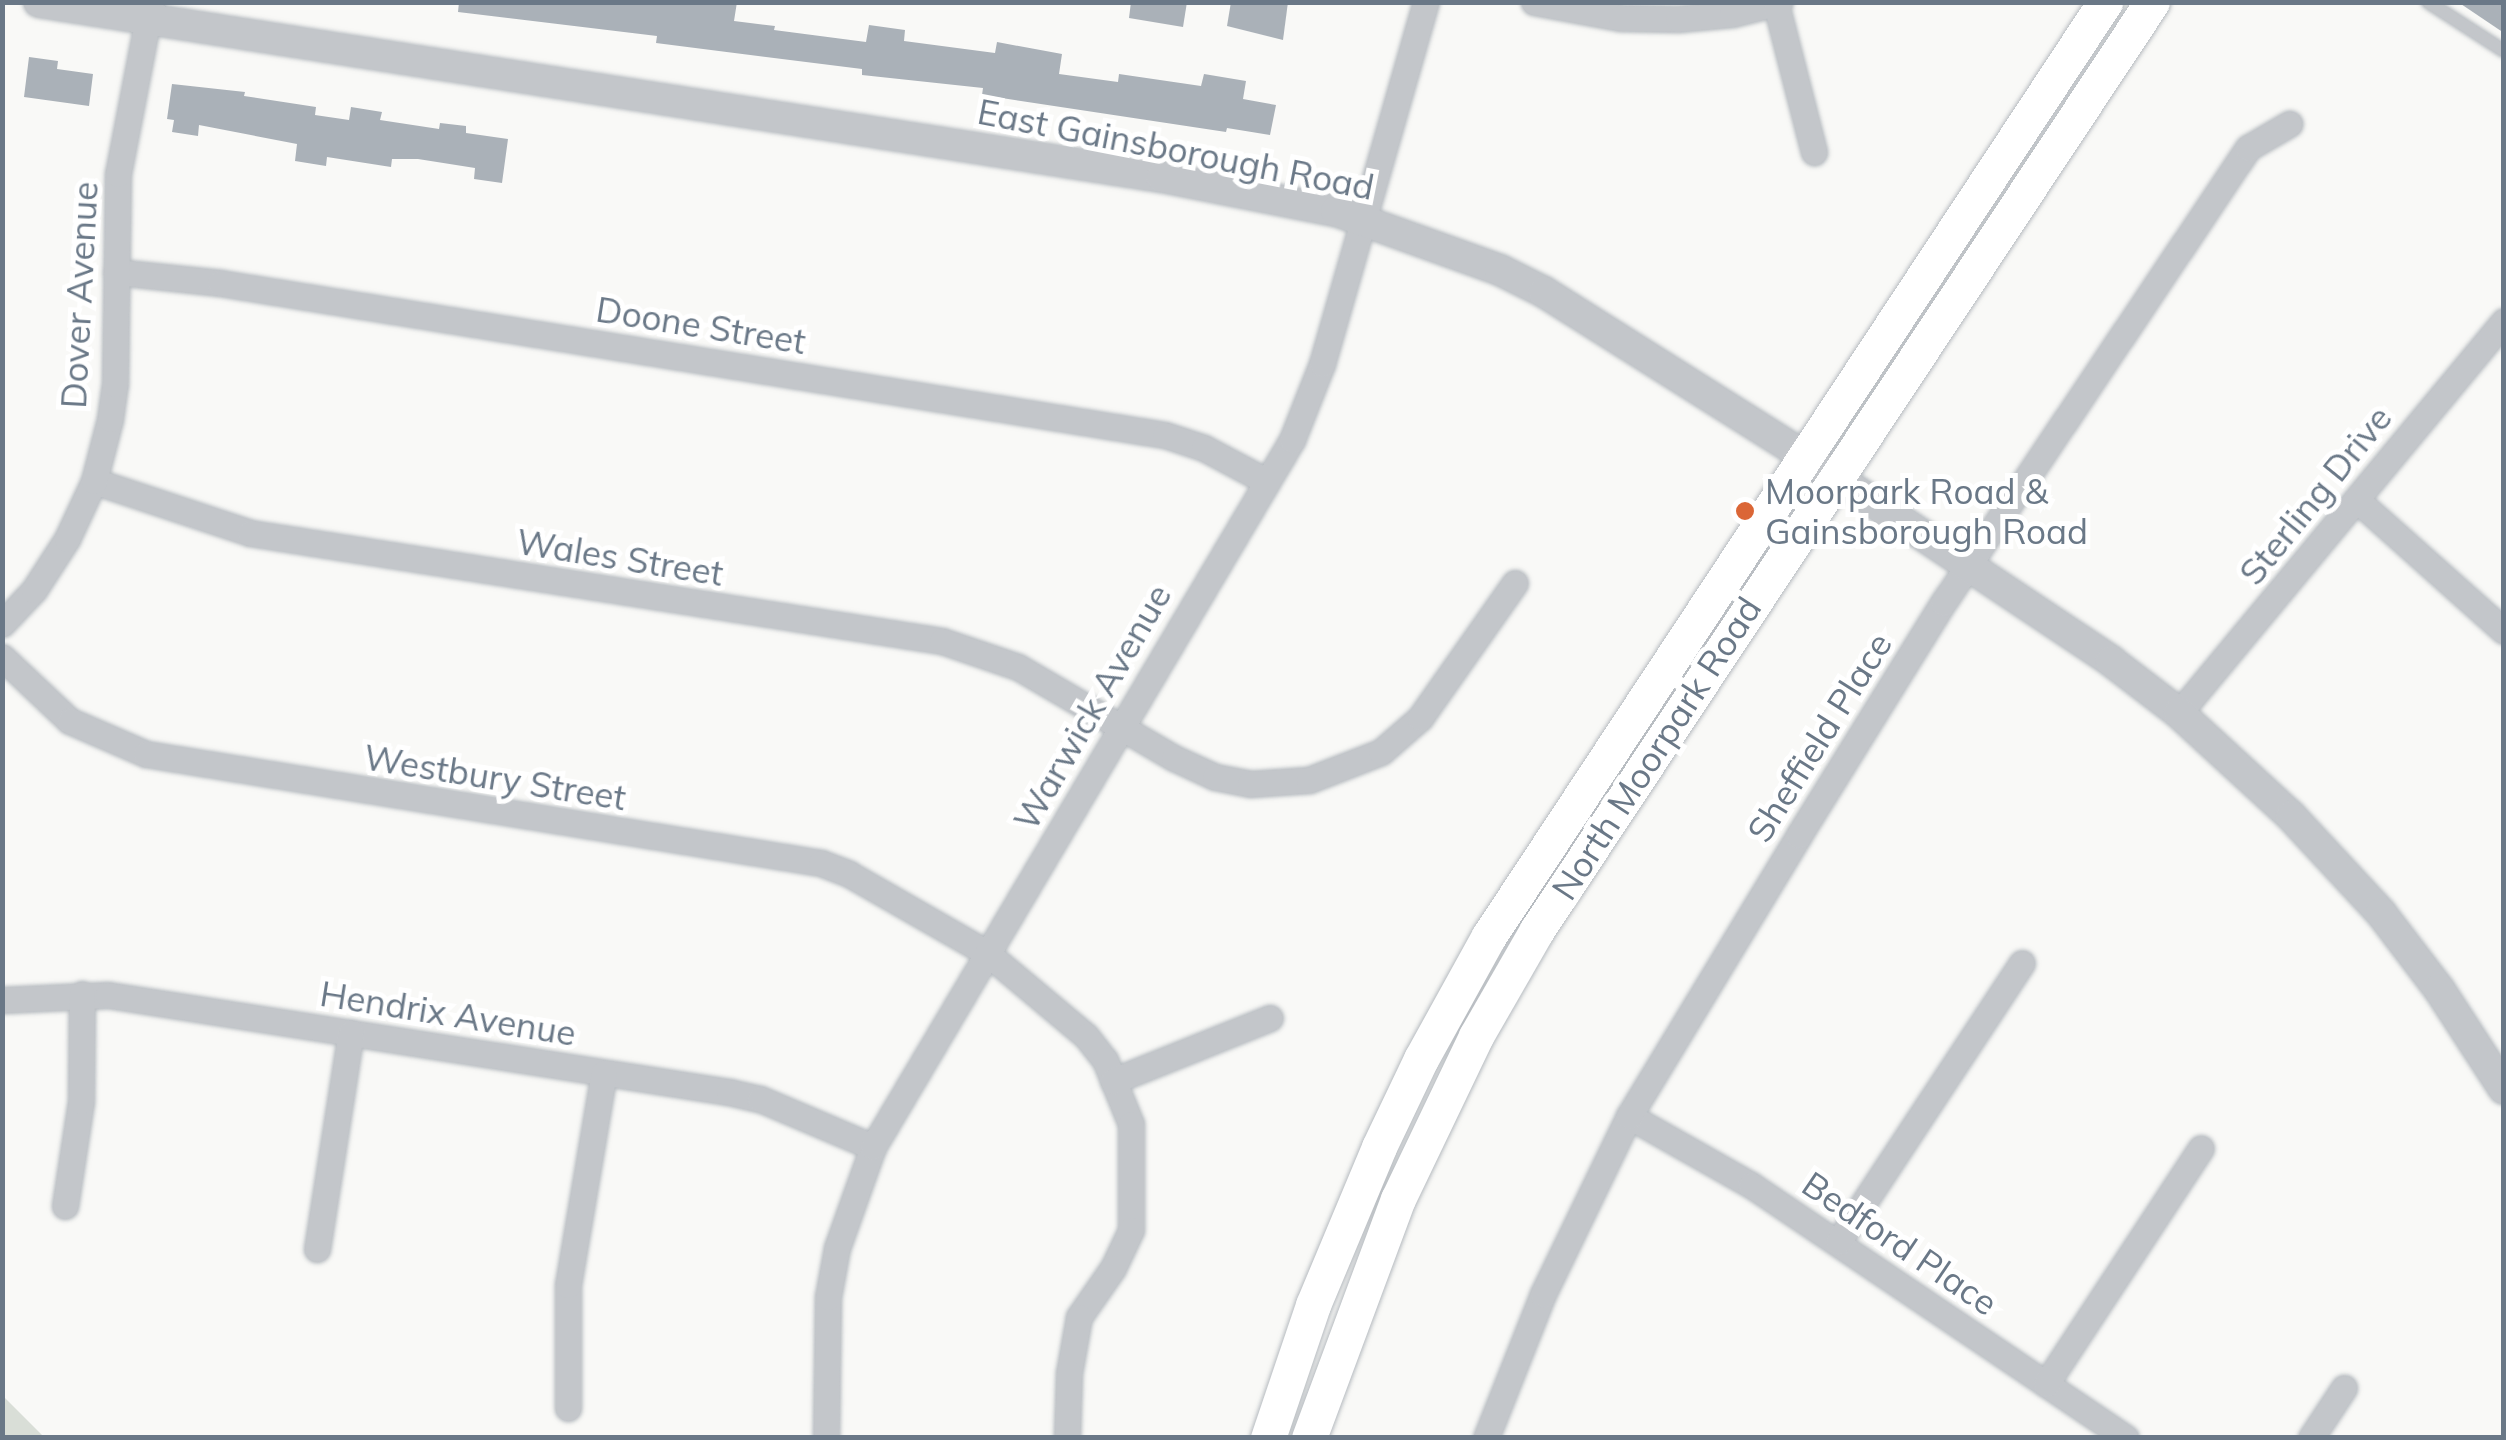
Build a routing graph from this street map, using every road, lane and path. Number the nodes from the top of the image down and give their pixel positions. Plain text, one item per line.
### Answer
1 (39, 2) edge
2 (1426, 2) edge
3 (1534, 2) edge
4 (2105, 2) edge
5 (2152, 2) edge
6 (2428, 2) edge
7 (1778, 3) edge
8 (149, 11) edge
9 (2504, 51) edge
10 (2290, 124) dead end
11 (1814, 152) dead end
12 (1364, 220) junction
13 (116, 272) junction
14 (2504, 320) edge
15 (1804, 456) junction
16 (1835, 477) junction
17 (94, 481) junction
18 (1266, 481) junction
19 (2357, 500) junction
20 (1968, 567) junction
21 (1515, 582) dead end
22 (2, 624) edge
23 (2504, 632) edge
24 (2, 658) edge
25 (2179, 713) junction
26 (1124, 729) junction
27 (987, 954) junction
28 (2022, 962) dead end
29 (82, 994) junction
30 (2, 1000) edge
31 (1270, 1018) dead end
32 (351, 1033) junction
33 (604, 1073) junction
34 (1113, 1081) junction
35 (2504, 1090) edge
36 (1629, 1116) junction
37 (873, 1147) junction
38 (2200, 1148) dead end
39 (66, 1206) dead end
40 (1838, 1242) junction
41 (317, 1248) dead end
42 (2046, 1384) junction
43 (2344, 1388) dead end
44 (568, 1408) dead end
45 (826, 1438) edge
46 (1067, 1438) edge
47 (1268, 1438) edge
48 (1309, 1438) edge
49 (1486, 1438) edge
50 (2126, 1438) edge
51 (2311, 1438) edge

1 - 8 street, East Gainsborough Road
2 - 12 street, Warwick Avenue
3 - 7 street
4 - 15 main road, North Moorpark Road
5 - 16 main road, North Moorpark Road
6 - 9 lane
7 - 11 street
8 - 12 street, East Gainsborough Road
8 - 13 street, Dover Avenue
10 - 20 street, Sheffield Place
12 - 15 street, East Gainsborough Road
12 - 18 street, Warwick Avenue
13 - 17 street, Dover Avenue
13 - 18 street, Doone Street
14 - 19 street, Sterling Drive
15 - 16 street, East Gainsborough Road
15 - 47 main road, North Moorpark Road
16 - 20 street, East Gainsborough Road
16 - 48 main road, North Moorpark Road
17 - 22 street, Dover Avenue
17 - 26 street, Wales Street
18 - 26 street, Warwick Avenue
19 - 23 street
19 - 25 street, Sterling Drive
20 - 25 street, East Gainsborough Road
20 - 36 street, Sheffield Place
21 - 26 street, Wales Street
24 - 27 street, Westbury Street
25 - 35 street, East Gainsborough Road
26 - 27 street, Warwick Avenue
27 - 34 street, Westbury Street
27 - 37 street, Warwick Avenue
28 - 40 street
29 - 30 street, Hendrix Avenue
29 - 32 street, Hendrix Avenue
29 - 39 street
31 - 34 street
32 - 33 street, Hendrix Avenue
32 - 41 street
33 - 37 street, Hendrix Avenue
33 - 44 street
34 - 46 street, Westbury Street
36 - 40 street, Bedford Place
36 - 49 street, Sheffield Place
37 - 45 street, Warwick Avenue
38 - 42 street
40 - 42 street, Bedford Place
42 - 50 street, Bedford Place
43 - 51 street

